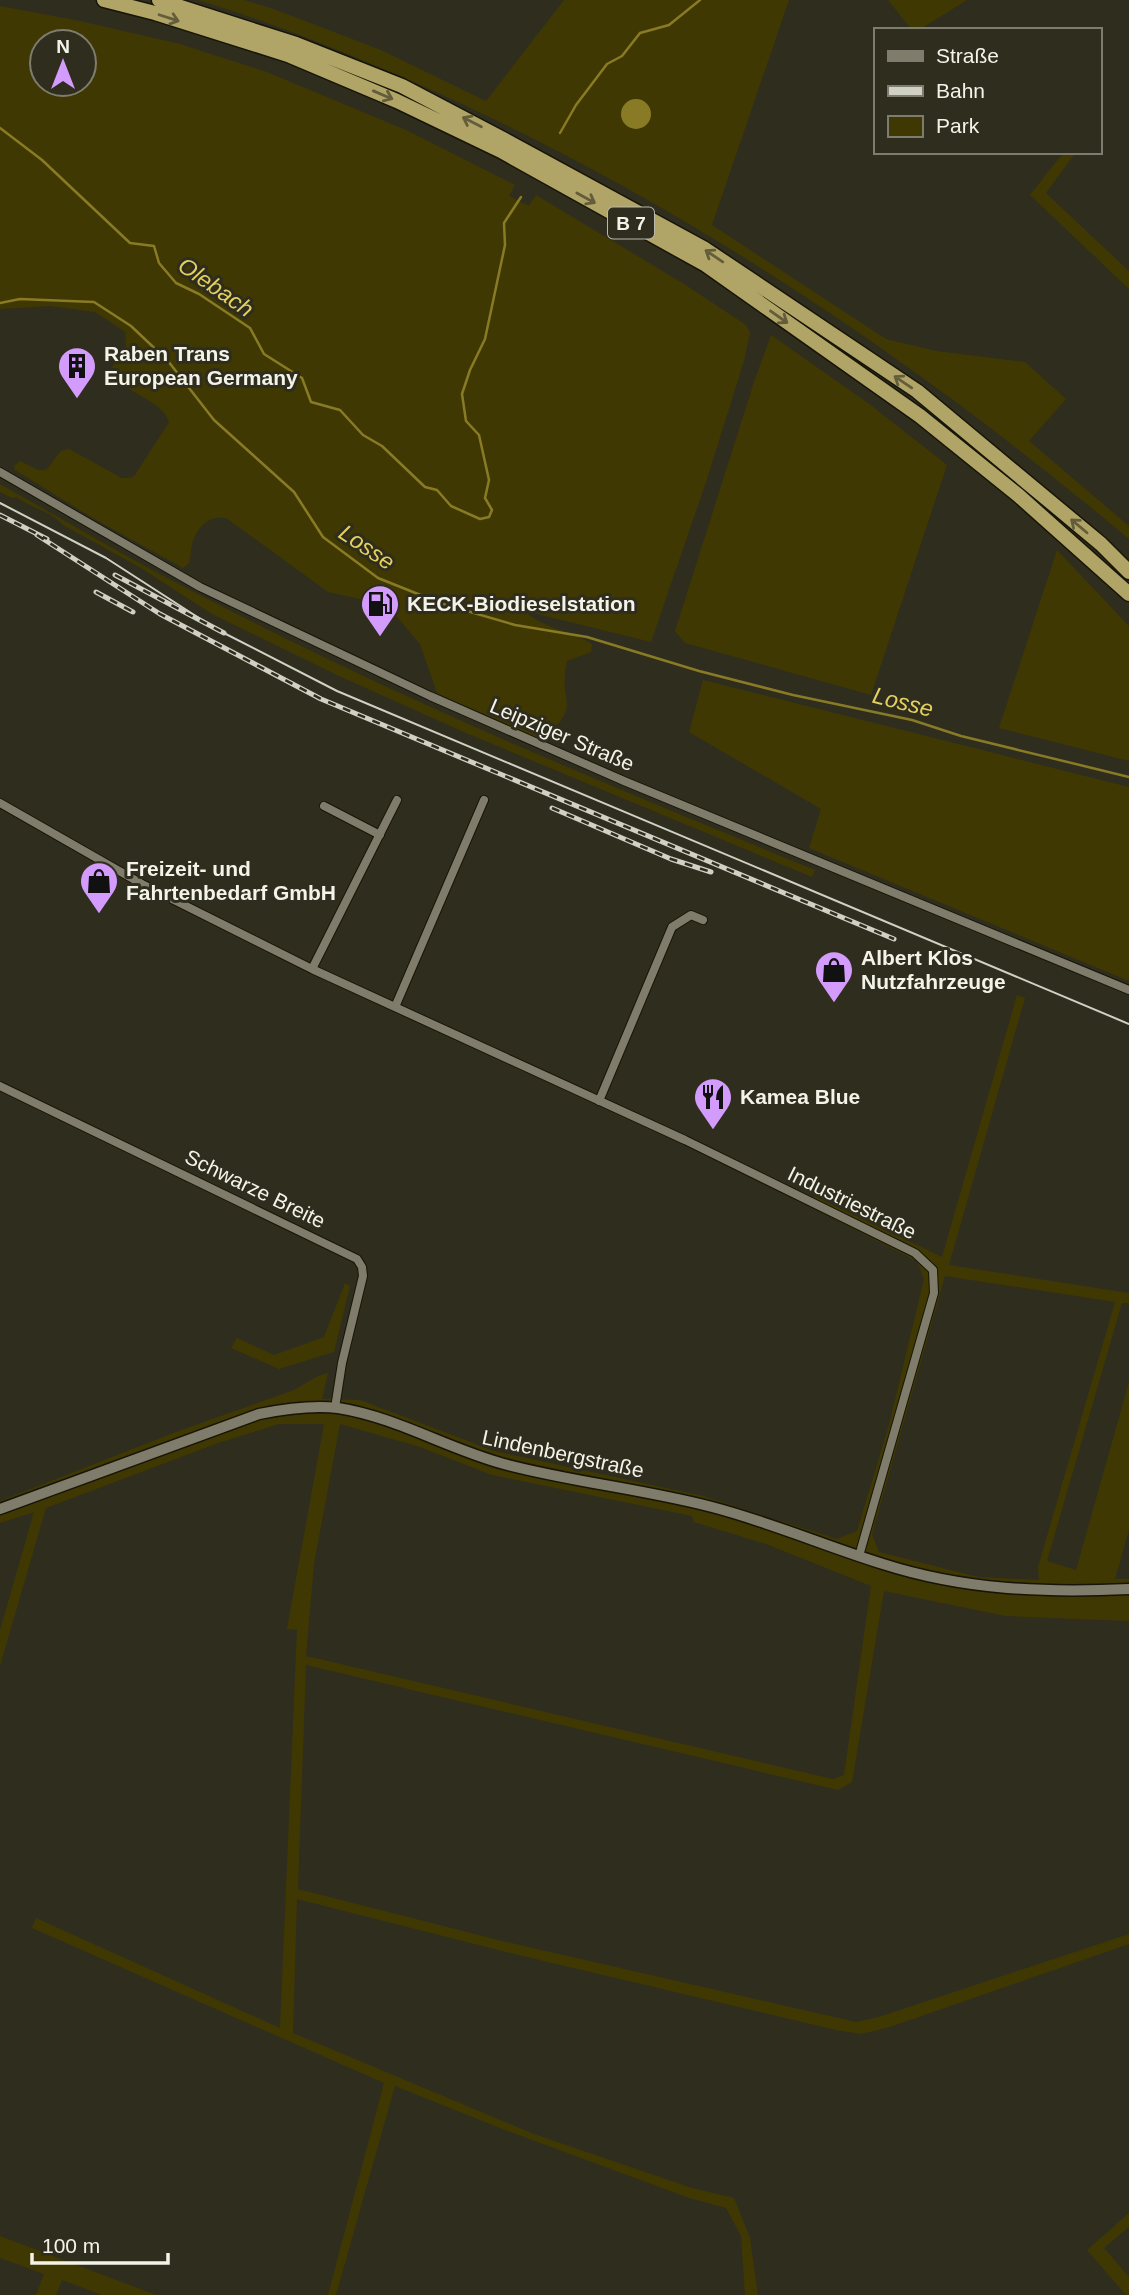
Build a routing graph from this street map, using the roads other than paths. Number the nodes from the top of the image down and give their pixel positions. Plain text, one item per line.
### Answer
1 (104, 0) edge
2 (159, 0) edge
3 (0, 472) edge
4 (1129, 572) edge
5 (1129, 594) edge
6 (397, 800) dead end
7 (484, 800) dead end
8 (0, 803) edge
9 (324, 806) dead end
10 (380, 835) junction
11 (704, 920) dead end
12 (312, 969) junction
13 (1129, 990) edge
14 (395, 1007) junction
15 (0, 1086) edge
16 (599, 1101) junction
17 (335, 1408) junction
18 (0, 1509) edge
19 (859, 1556) junction
20 (1129, 1589) edge

1 -> 5 highway, B 7
4 -> 2 highway, B 7
3 - 13 street, Leipziger Straße
6 - 10 street
7 - 14 street
8 - 12 street, Industriestraße
9 - 10 street
10 - 12 street
11 - 16 street
12 - 14 street, Industriestraße
14 - 16 street, Industriestraße
15 - 17 street, Schwarze Breite
16 - 19 street, Industriestraße
17 - 18 main road, Lindenbergstraße
17 - 19 main road, Lindenbergstraße
19 - 20 main road, Lindenbergstraße

